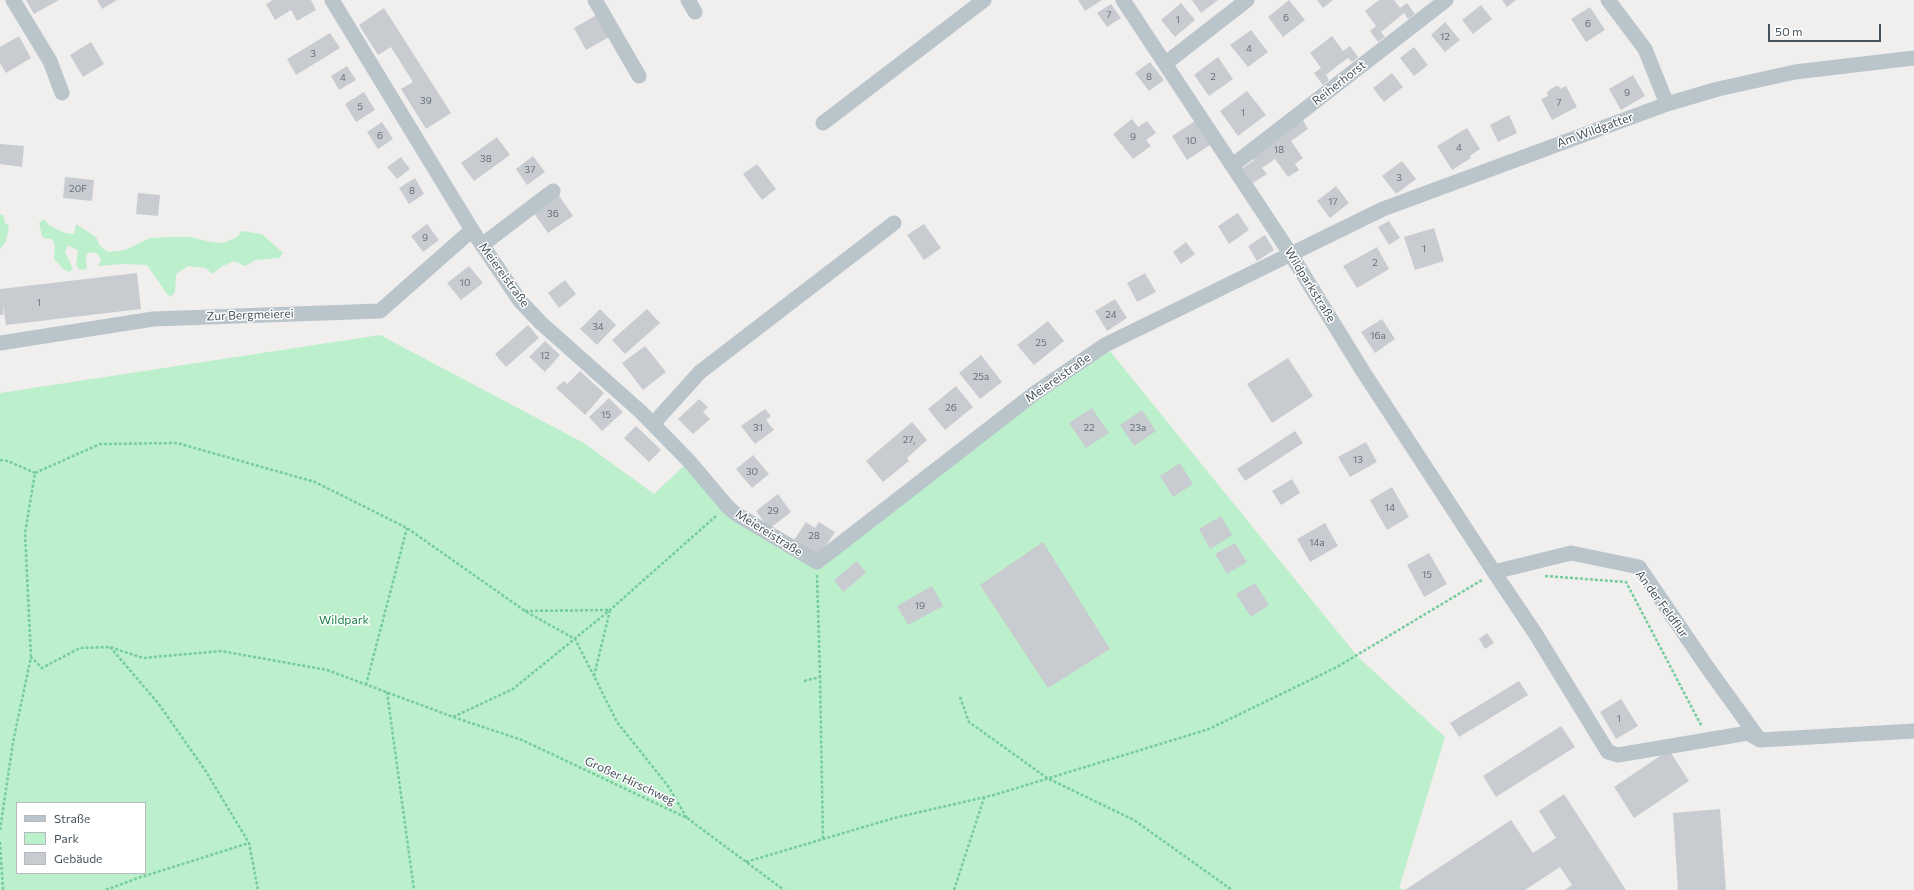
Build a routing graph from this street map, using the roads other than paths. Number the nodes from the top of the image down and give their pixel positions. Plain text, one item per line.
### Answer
1 (13, 0) edge
2 (332, 0) edge
3 (595, 0) edge
4 (984, 0) edge
5 (1123, 0) edge
6 (1247, 0) edge
7 (1446, 0) edge
8 (1608, 0) edge
9 (1914, 58) edge
10 (1166, 63) junction
11 (639, 76) dead end
12 (62, 93) dead end
13 (1666, 104) junction
14 (823, 123) dead end
15 (1233, 165) junction
16 (554, 190) dead end
17 (894, 223) dead end
18 (472, 230) junction
19 (482, 245) junction
20 (1290, 253) junction
21 (0, 342) edge
22 (653, 424) junction
23 (1494, 572) junction
24 (1914, 731) edge
25 (1760, 740) junction

1 - 12 street
2 - 18 street, Meiereistraße
3 - 11 street
4 - 14 street
5 - 10 street, Wildparkstraße
6 - 10 street
7 - 15 street, Reiherhorst
8 - 13 street
9 - 13 street, Am Wildgatter
10 - 15 street, Wildparkstraße
13 - 20 street, Am Wildgatter
15 - 20 street, Wildparkstraße
16 - 19 street
17 - 22 street
18 - 19 street, Meiereistraße
18 - 21 street, Zur Bergmeierei
19 - 22 street, Meiereistraße
20 - 22 street, Meiereistraße
20 - 23 street, Wildparkstraße
23 - 25 street, An der Feldflur
23 - 25 street, Wildparkstraße
24 - 25 street

